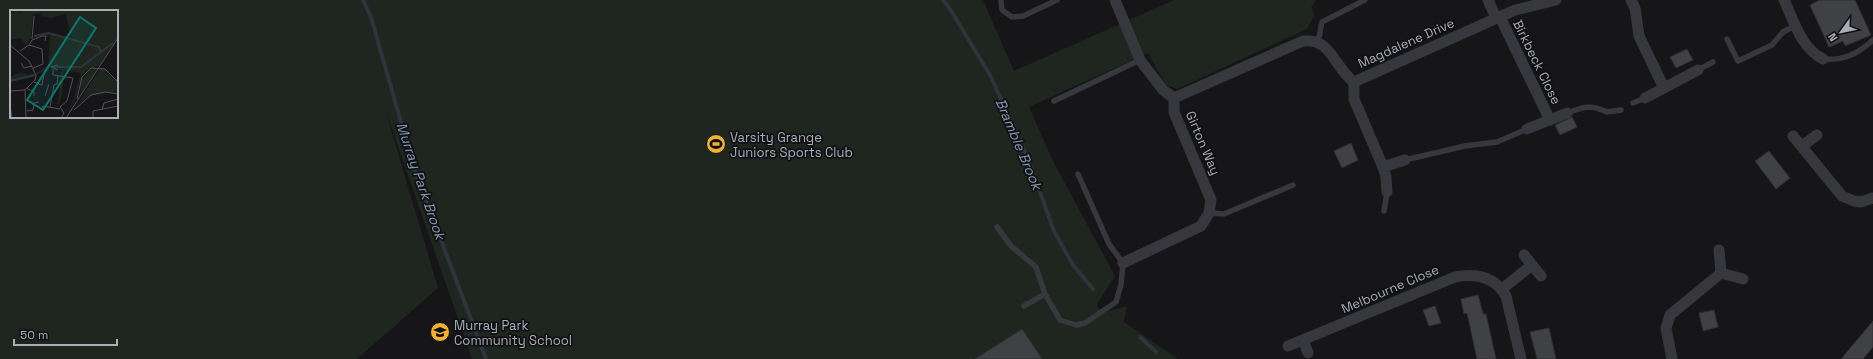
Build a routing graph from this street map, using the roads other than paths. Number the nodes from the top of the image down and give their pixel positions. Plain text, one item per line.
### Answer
1 (1001, 0) edge
2 (1057, 0) edge
3 (1115, 0) edge
4 (1365, 0) edge
5 (1488, 0) edge
6 (1556, 0) edge
7 (1631, 0) edge
8 (1784, 0) edge
9 (1498, 17) junction
10 (1796, 25) junction
11 (1727, 39) dead end
12 (1873, 40) edge
13 (1318, 42) junction
14 (1823, 59) joint
15 (1140, 60) junction
16 (1714, 62) dead end
17 (1698, 70) joint
18 (1354, 82) junction
19 (1664, 88) junction
20 (1174, 98) junction
21 (1645, 98) joint
22 (1054, 101) dead end
23 (1633, 103) dead end
24 (1621, 110) dead end
25 (1567, 113) joint
26 (1550, 120) junction
27 (1527, 129) joint
28 (1818, 135) dead end
29 (1793, 136) dead end
30 (1802, 146) junction
31 (1405, 160) joint
32 (1383, 167) junction
33 (1078, 174) dead end
34 (1293, 185) dead end
35 (1387, 192) joint
36 (1873, 198) edge
37 (1384, 211) dead end
38 (1209, 213) junction
39 (997, 227) dead end
40 (1719, 250) dead end
41 (1524, 255) dead end
42 (1123, 263) junction
43 (1532, 266) junction
44 (1721, 273) junction
45 (1541, 276) dead end
46 (1743, 280) dead end
47 (1502, 289) junction
48 (1045, 294) junction
49 (1024, 306) dead end
50 (1303, 340) junction
51 (1288, 346) dead end
52 (1308, 353) dead end
53 (1521, 359) edge
54 (1672, 359) edge

1 - 2 lane
3 - 15 street, Girton Way
4 - 13 lane
5 - 9 street, Birkbeck Close
6 - 9 street, Magdalene Drive
7 - 19 street
8 - 10 street
9 - 18 street, Magdalene Drive
9 - 26 street, Birkbeck Close
10 - 11 lane
10 - 14 street
12 - 14 lane
13 - 18 street, Magdalene Drive
13 - 20 street
15 - 20 street, Girton Way
15 - 22 lane
16 - 17 lane
17 - 19 street
18 - 32 street
19 - 21 street
20 - 38 street, Girton Way
21 - 23 lane
24 - 25 lane, Birkbeck Close
25 - 26 street, Birkbeck Close
26 - 27 street, Birkbeck Close
27 - 31 lane, Birkbeck Close
28 - 30 street
29 - 30 street
30 - 36 street
31 - 32 street
32 - 35 street
33 - 42 lane
34 - 38 lane
35 - 37 lane
38 - 42 street
39 - 48 lane
40 - 44 street
41 - 43 street
42 - 48 lane
43 - 45 street
43 - 47 street
44 - 46 street
44 - 54 street
47 - 50 street, Melbourne Close
47 - 53 street
48 - 49 lane
50 - 51 street, Melbourne Close
50 - 52 street

